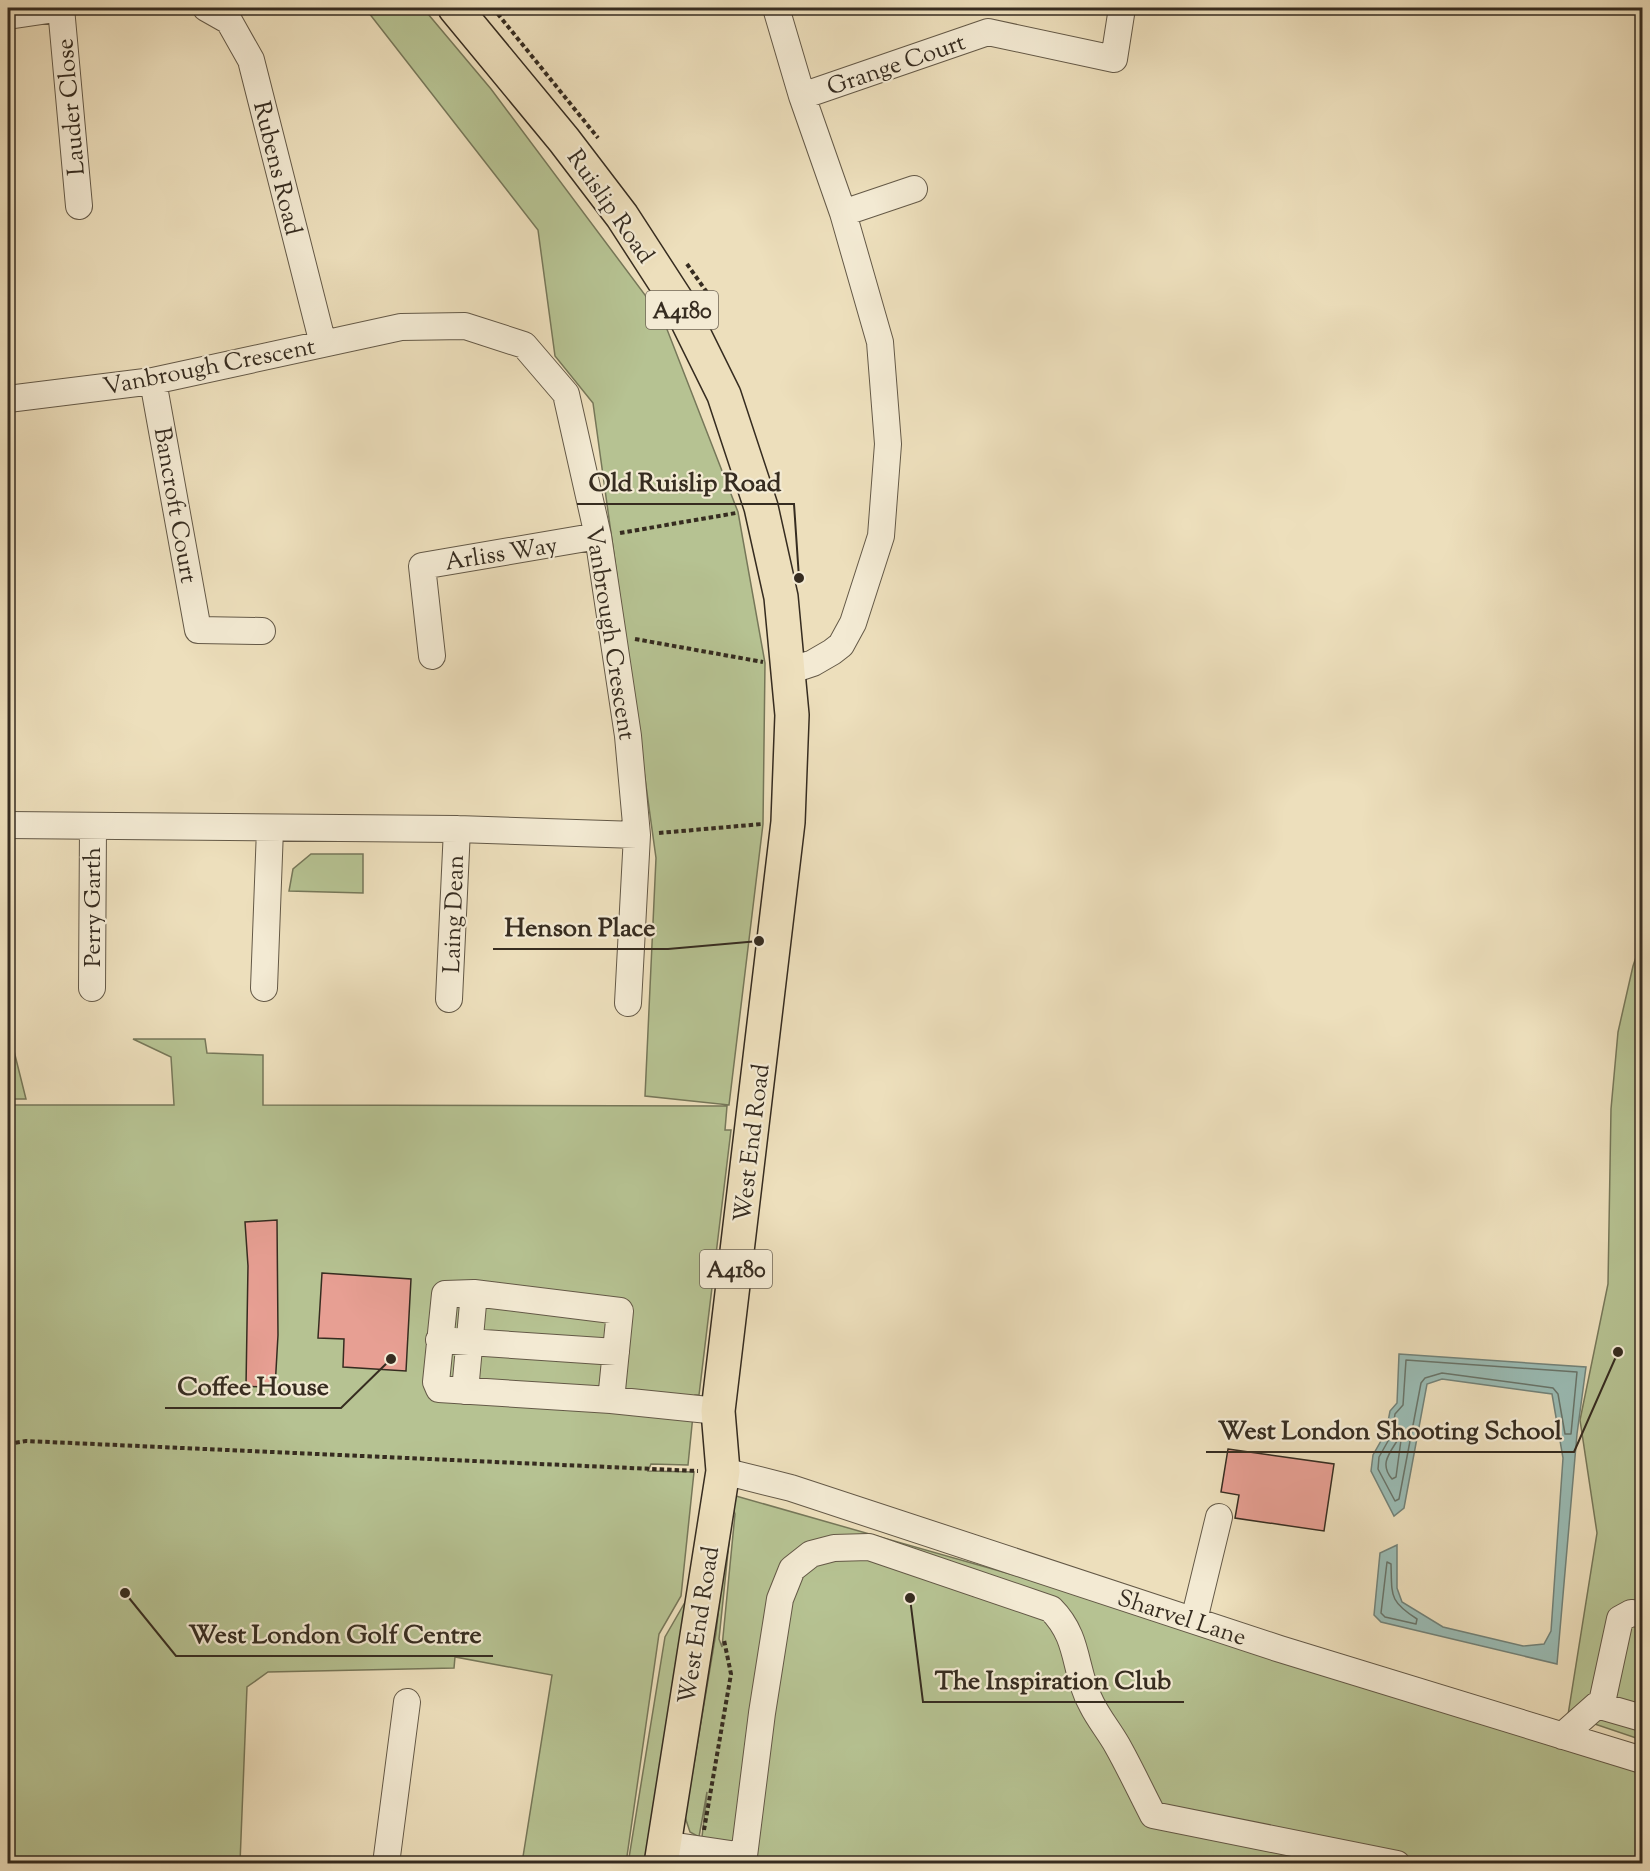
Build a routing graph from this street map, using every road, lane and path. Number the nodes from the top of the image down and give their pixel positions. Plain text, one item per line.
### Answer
1 (62, 8) edge
2 (206, 8) edge
3 (455, 8) edge
4 (776, 8) edge
5 (1122, 8) edge
6 (8, 16) edge
7 (802, 96) junction
8 (914, 189) dead end
9 (79, 206) dead end
10 (843, 213) junction
11 (323, 345) junction
12 (153, 381) junction
13 (8, 399) edge
14 (741, 512) dead end
15 (598, 536) junction
16 (262, 631) dead end
17 (613, 635) junction
18 (432, 656) dead end
19 (779, 667) junction
20 (768, 824) dead end
21 (8, 825) edge
22 (93, 827) junction
23 (270, 829) junction
24 (457, 829) junction
25 (637, 835) junction
26 (92, 988) dead end
27 (264, 988) dead end
28 (449, 999) dead end
29 (628, 1003) dead end
30 (474, 1293) junction
31 (439, 1340) junction
32 (470, 1342) junction
33 (616, 1352) junction
34 (465, 1391) junction
35 (611, 1400) junction
36 (718, 1411) junction
37 (8, 1444) edge
38 (723, 1471) junction
39 (1219, 1517) dead end
40 (1642, 1614) edge
41 (1194, 1620) junction
42 (722, 1630) dead end
43 (407, 1702) dead end
44 (1601, 1707) junction
45 (1642, 1718) edge
46 (1562, 1736) junction
47 (1642, 1760) edge
48 (703, 1835) dead end
49 (662, 1854) edge
50 (746, 1860) edge
51 (386, 1863) edge
52 (1397, 1863) edge

1 - 6 street
1 - 9 street, Lauder Close
2 - 11 street, Rubens Road
3 - 19 main road, Ruislip Road / A4180
4 - 7 street
5 - 7 street, Grange Court
7 - 10 street
8 - 10 street
10 - 19 street
11 - 12 street, Vanbrough Crescent
11 - 15 street, Vanbrough Crescent
12 - 13 street, Vanbrough Crescent
12 - 16 street, Bancroft Court
14 - 15 path
15 - 17 street, Vanbrough Crescent
15 - 18 street, Arliss Way
17 - 19 path
17 - 25 street, Vanbrough Crescent
19 - 36 main road, West End Road / A4180
20 - 25 path
21 - 22 street
22 - 23 street
22 - 26 street, Perry Garth
23 - 24 street
23 - 27 street
24 - 25 street
24 - 28 street, Laing Dean
25 - 29 street, Vanbrough Crescent
30 - 31 street
30 - 32 street
30 - 33 street
31 - 32 street
31 - 34 street
32 - 33 street
32 - 34 street
33 - 35 street
34 - 35 street
35 - 36 street
36 - 38 main road, West End Road / A4180
37 - 38 path
38 - 41 street, Sharvel Lane
38 - 49 main road, West End Road / A4180
39 - 41 street
40 - 44 street
41 - 46 street, Sharvel Lane
42 - 48 path
43 - 51 street
44 - 45 street
44 - 46 street
46 - 47 street, Sharvel Lane
49 - 50 street
50 - 52 street

